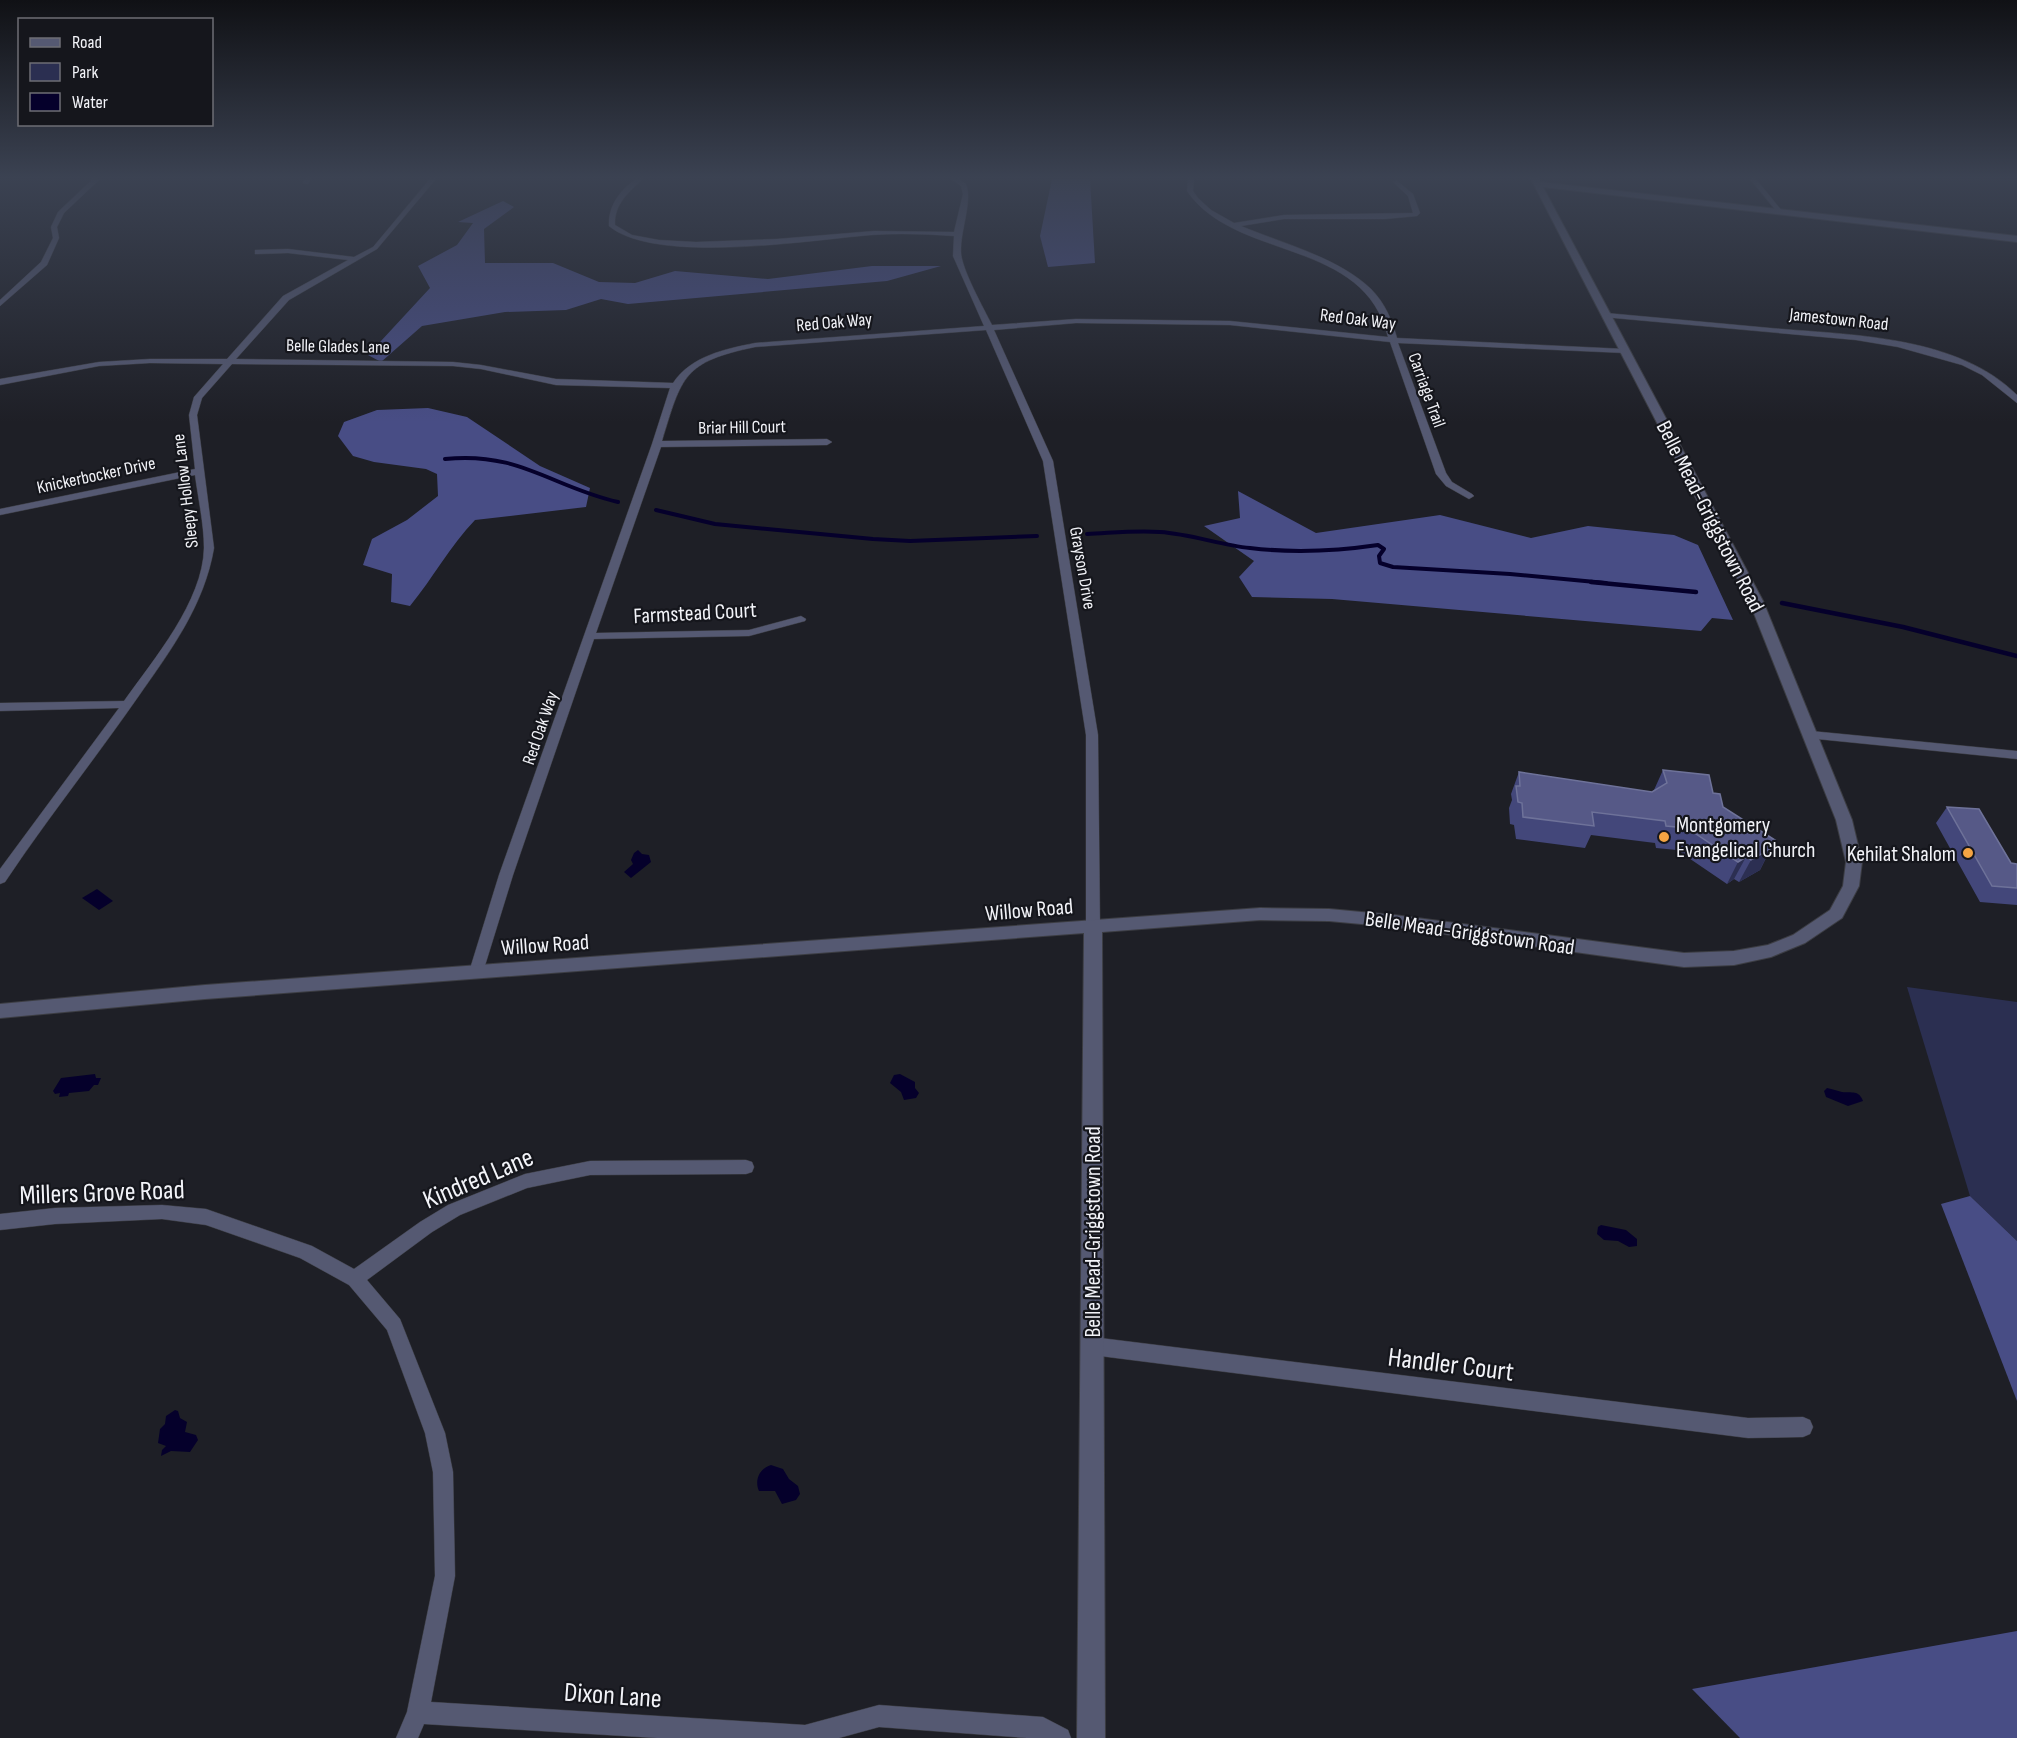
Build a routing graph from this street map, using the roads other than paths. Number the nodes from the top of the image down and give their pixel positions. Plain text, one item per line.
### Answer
1 (45, 260) edge
2 (354, 260) edge
3 (959, 260) edge
4 (1316, 260) edge
5 (1578, 260) edge
6 (0, 304) edge
7 (1606, 315) junction
8 (988, 326) junction
9 (1393, 340) junction
10 (1625, 351) junction
11 (229, 361) junction
12 (0, 382) edge
13 (676, 386) junction
14 (2017, 400) edge
15 (827, 442) dead end
16 (657, 444) junction
17 (199, 471) junction
18 (1469, 496) dead end
19 (0, 512) edge
20 (801, 619) dead end
21 (590, 636) junction
22 (128, 704) junction
23 (0, 707) edge
24 (1811, 735) junction
25 (2017, 755) edge
26 (0, 879) edge
27 (1093, 926) junction
28 (476, 972) junction
29 (0, 1011) edge
30 (746, 1167) dead end
31 (0, 1222) edge
32 (355, 1280) junction
33 (1092, 1346) junction
34 (1803, 1427) dead end
35 (418, 1712) junction
36 (808, 1737) edge
37 (407, 1738) edge
38 (1060, 1738) edge
39 (1091, 1738) edge

1 - 6 street
2 - 11 street, Sleepy Hollow Lane
3 - 8 street, Grayson Drive
4 - 9 street, Carriage Trail
5 - 7 street, Belle Mead-Griggstown Road
7 - 10 street, Belle Mead-Griggstown Road
7 - 14 street, Jamestown Road
8 - 9 street, Red Oak Way
8 - 13 street, Red Oak Way
8 - 27 street, Grayson Drive
9 - 10 street, Red Oak Way
9 - 18 street, Carriage Trail
10 - 24 street, Belle Mead-Griggstown Road
11 - 12 street, Belle Glades Lane
11 - 13 street, Belle Glades Lane
11 - 17 street, Sleepy Hollow Lane
13 - 16 street, Red Oak Way
15 - 16 street, Briar Hill Court
16 - 21 street, Red Oak Way
17 - 19 street, Knickerbocker Drive
17 - 22 street, Sleepy Hollow Lane
20 - 21 street, Farmstead Court
21 - 28 street, Red Oak Way
22 - 23 street
22 - 26 street, Sleepy Hollow Lane
24 - 25 street
24 - 27 street, Belle Mead-Griggstown Road
27 - 28 street, Willow Road
27 - 33 street, Belle Mead-Griggstown Road
28 - 29 street, Willow Road
30 - 32 street, Kindred Lane
31 - 32 street, Millers Grove Road
32 - 35 street, Millers Grove Road
33 - 34 street, Handler Court
33 - 39 street, Belle Mead-Griggstown Road
35 - 36 street, Dixon Lane
35 - 37 street, Millers Grove Road
36 - 38 street, Dixon Lane

